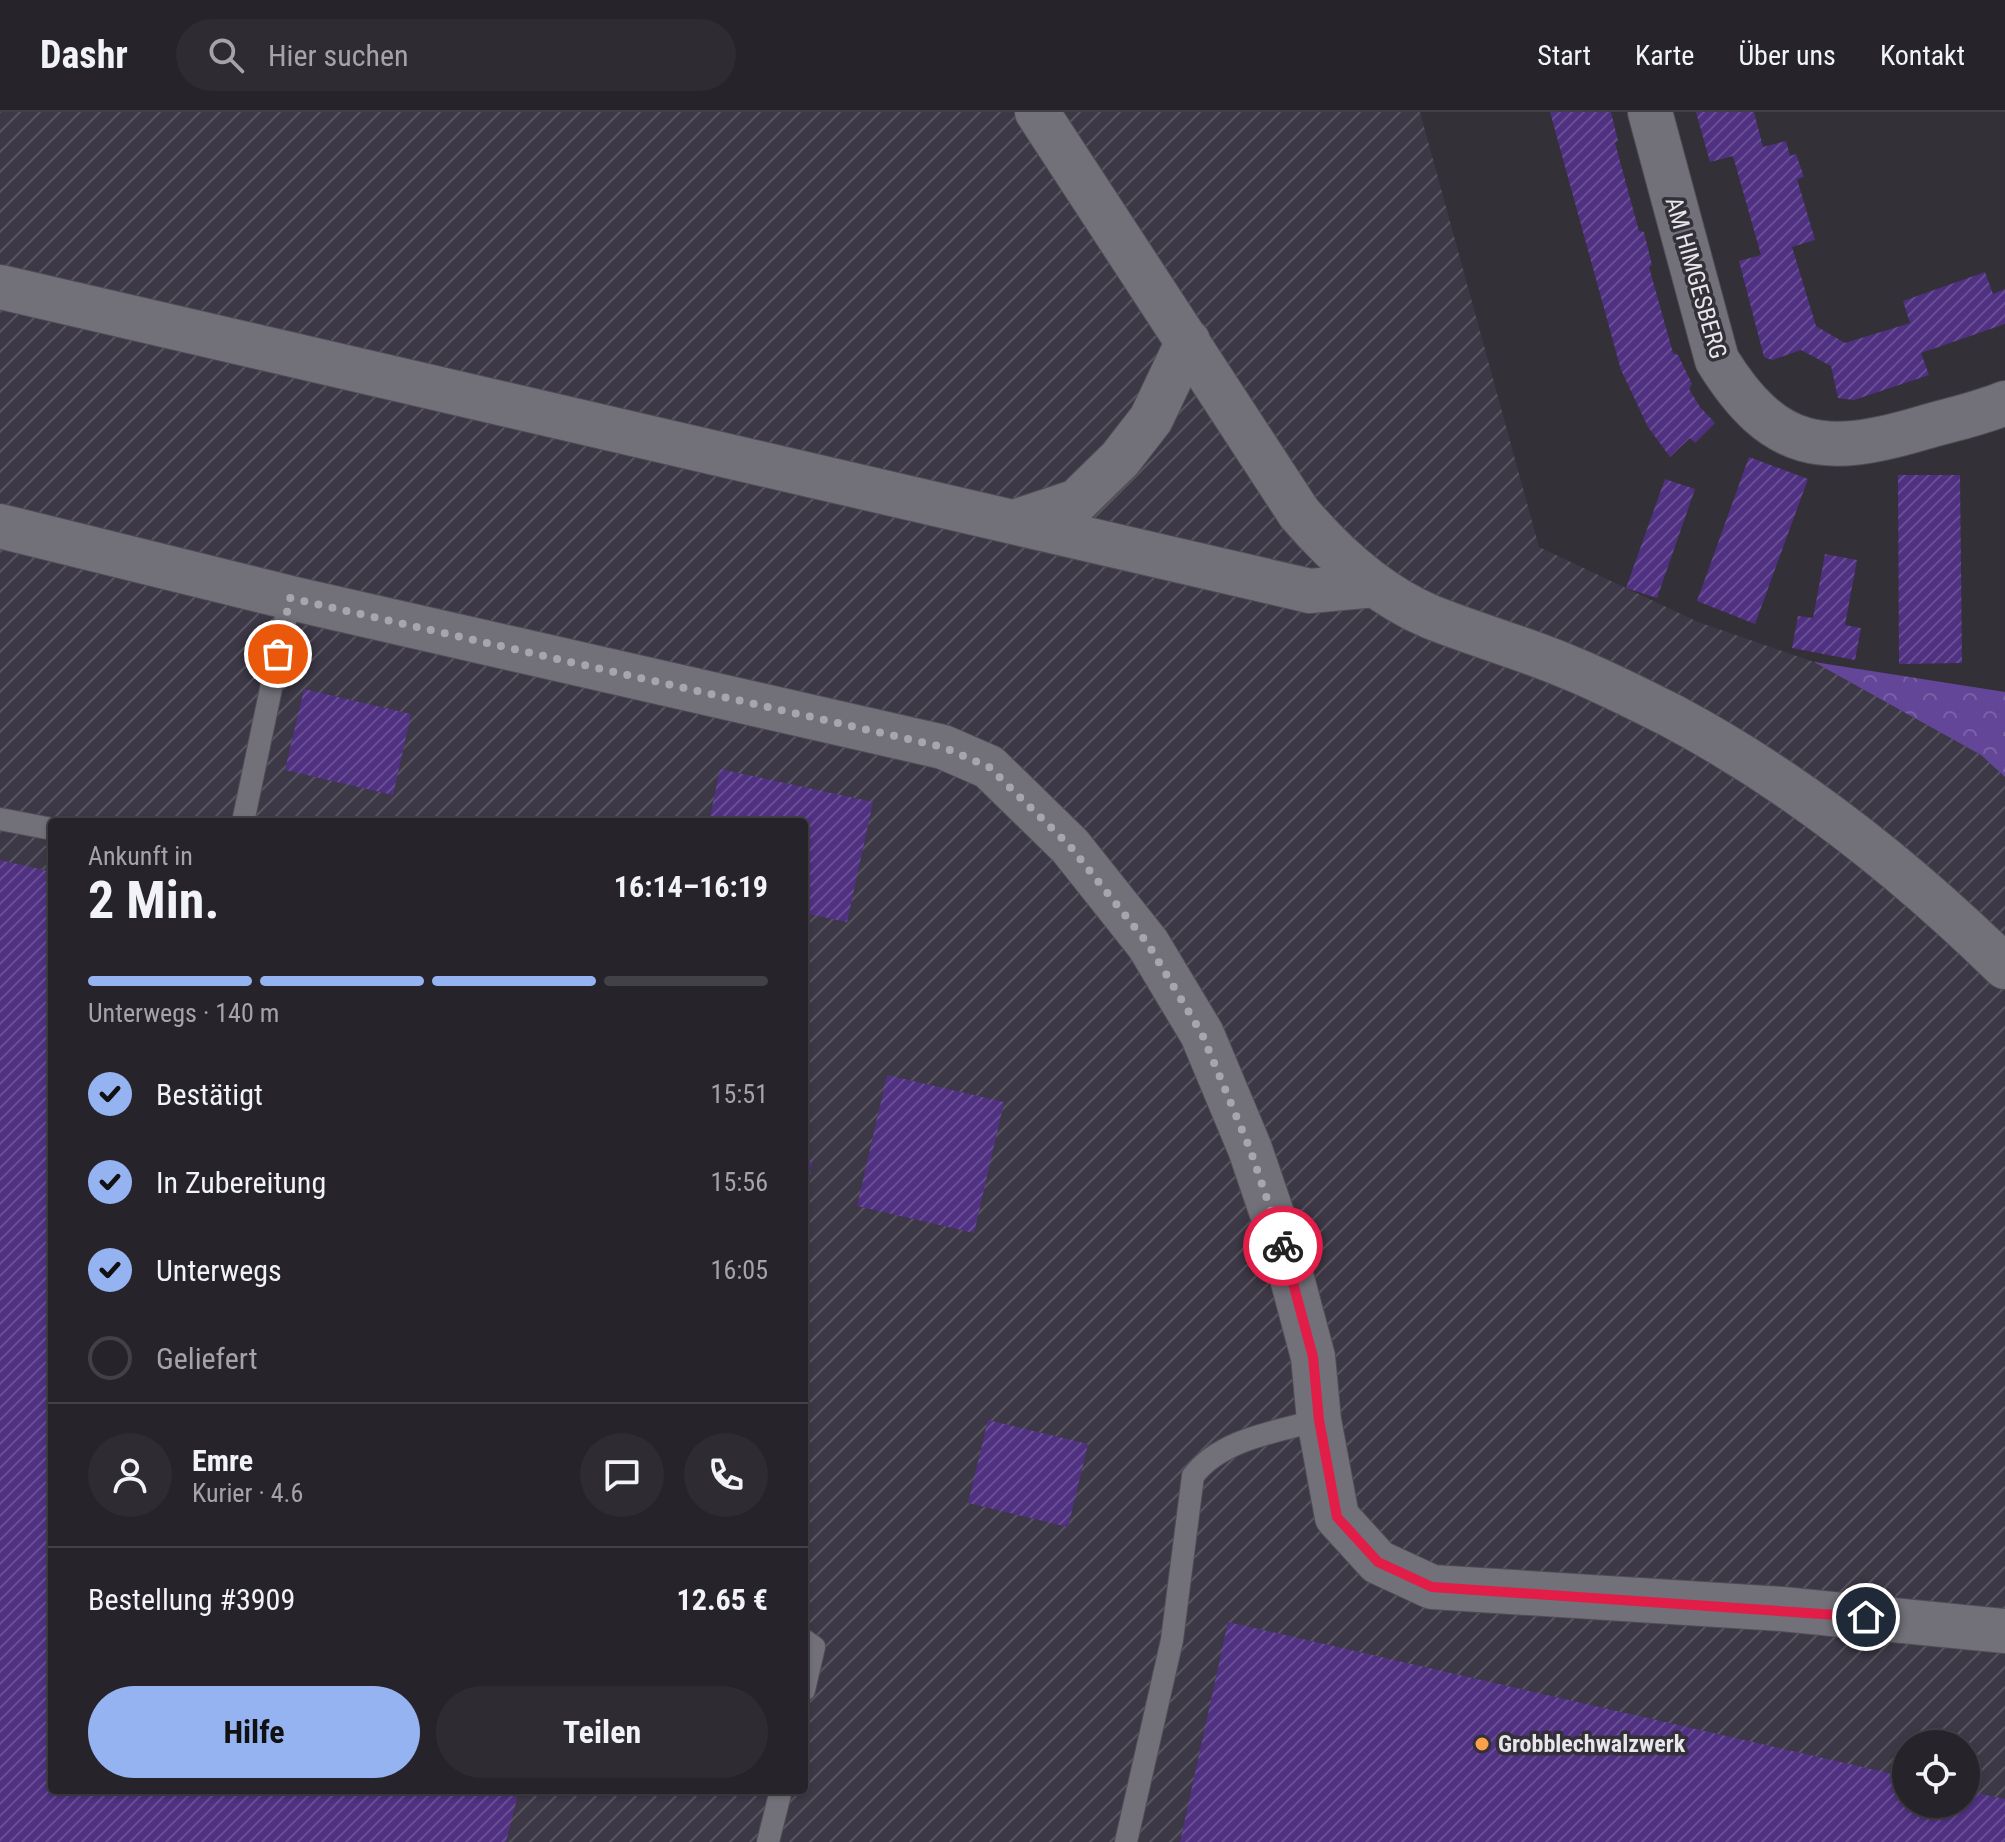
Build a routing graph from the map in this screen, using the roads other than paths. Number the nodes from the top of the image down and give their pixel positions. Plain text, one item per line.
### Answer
1 (1650, 112) edge
2 (1040, 113) edge
3 (0, 287) edge
4 (1188, 341) junction
5 (2005, 403) edge
6 (1014, 522) junction
7 (0, 526) edge
8 (1375, 585) junction
9 (290, 598) junction
10 (244, 818) edge
11 (0, 819) edge
12 (48, 828) edge
13 (2005, 967) edge
14 (1319, 1420) junction
15 (2005, 1631) edge
16 (808, 1643) edge
17 (808, 1673) edge
18 (780, 1794) edge
19 (768, 1842) edge
20 (1126, 1842) edge

1 - 5 street, AM HIMGESBERG
2 - 4 street
3 - 6 street
4 - 6 street
4 - 8 street
6 - 8 street
7 - 9 street
8 - 13 street
9 - 10 lane
9 - 14 street
11 - 12 lane
14 - 15 street
14 - 20 lane
16 - 17 lane
18 - 19 lane

